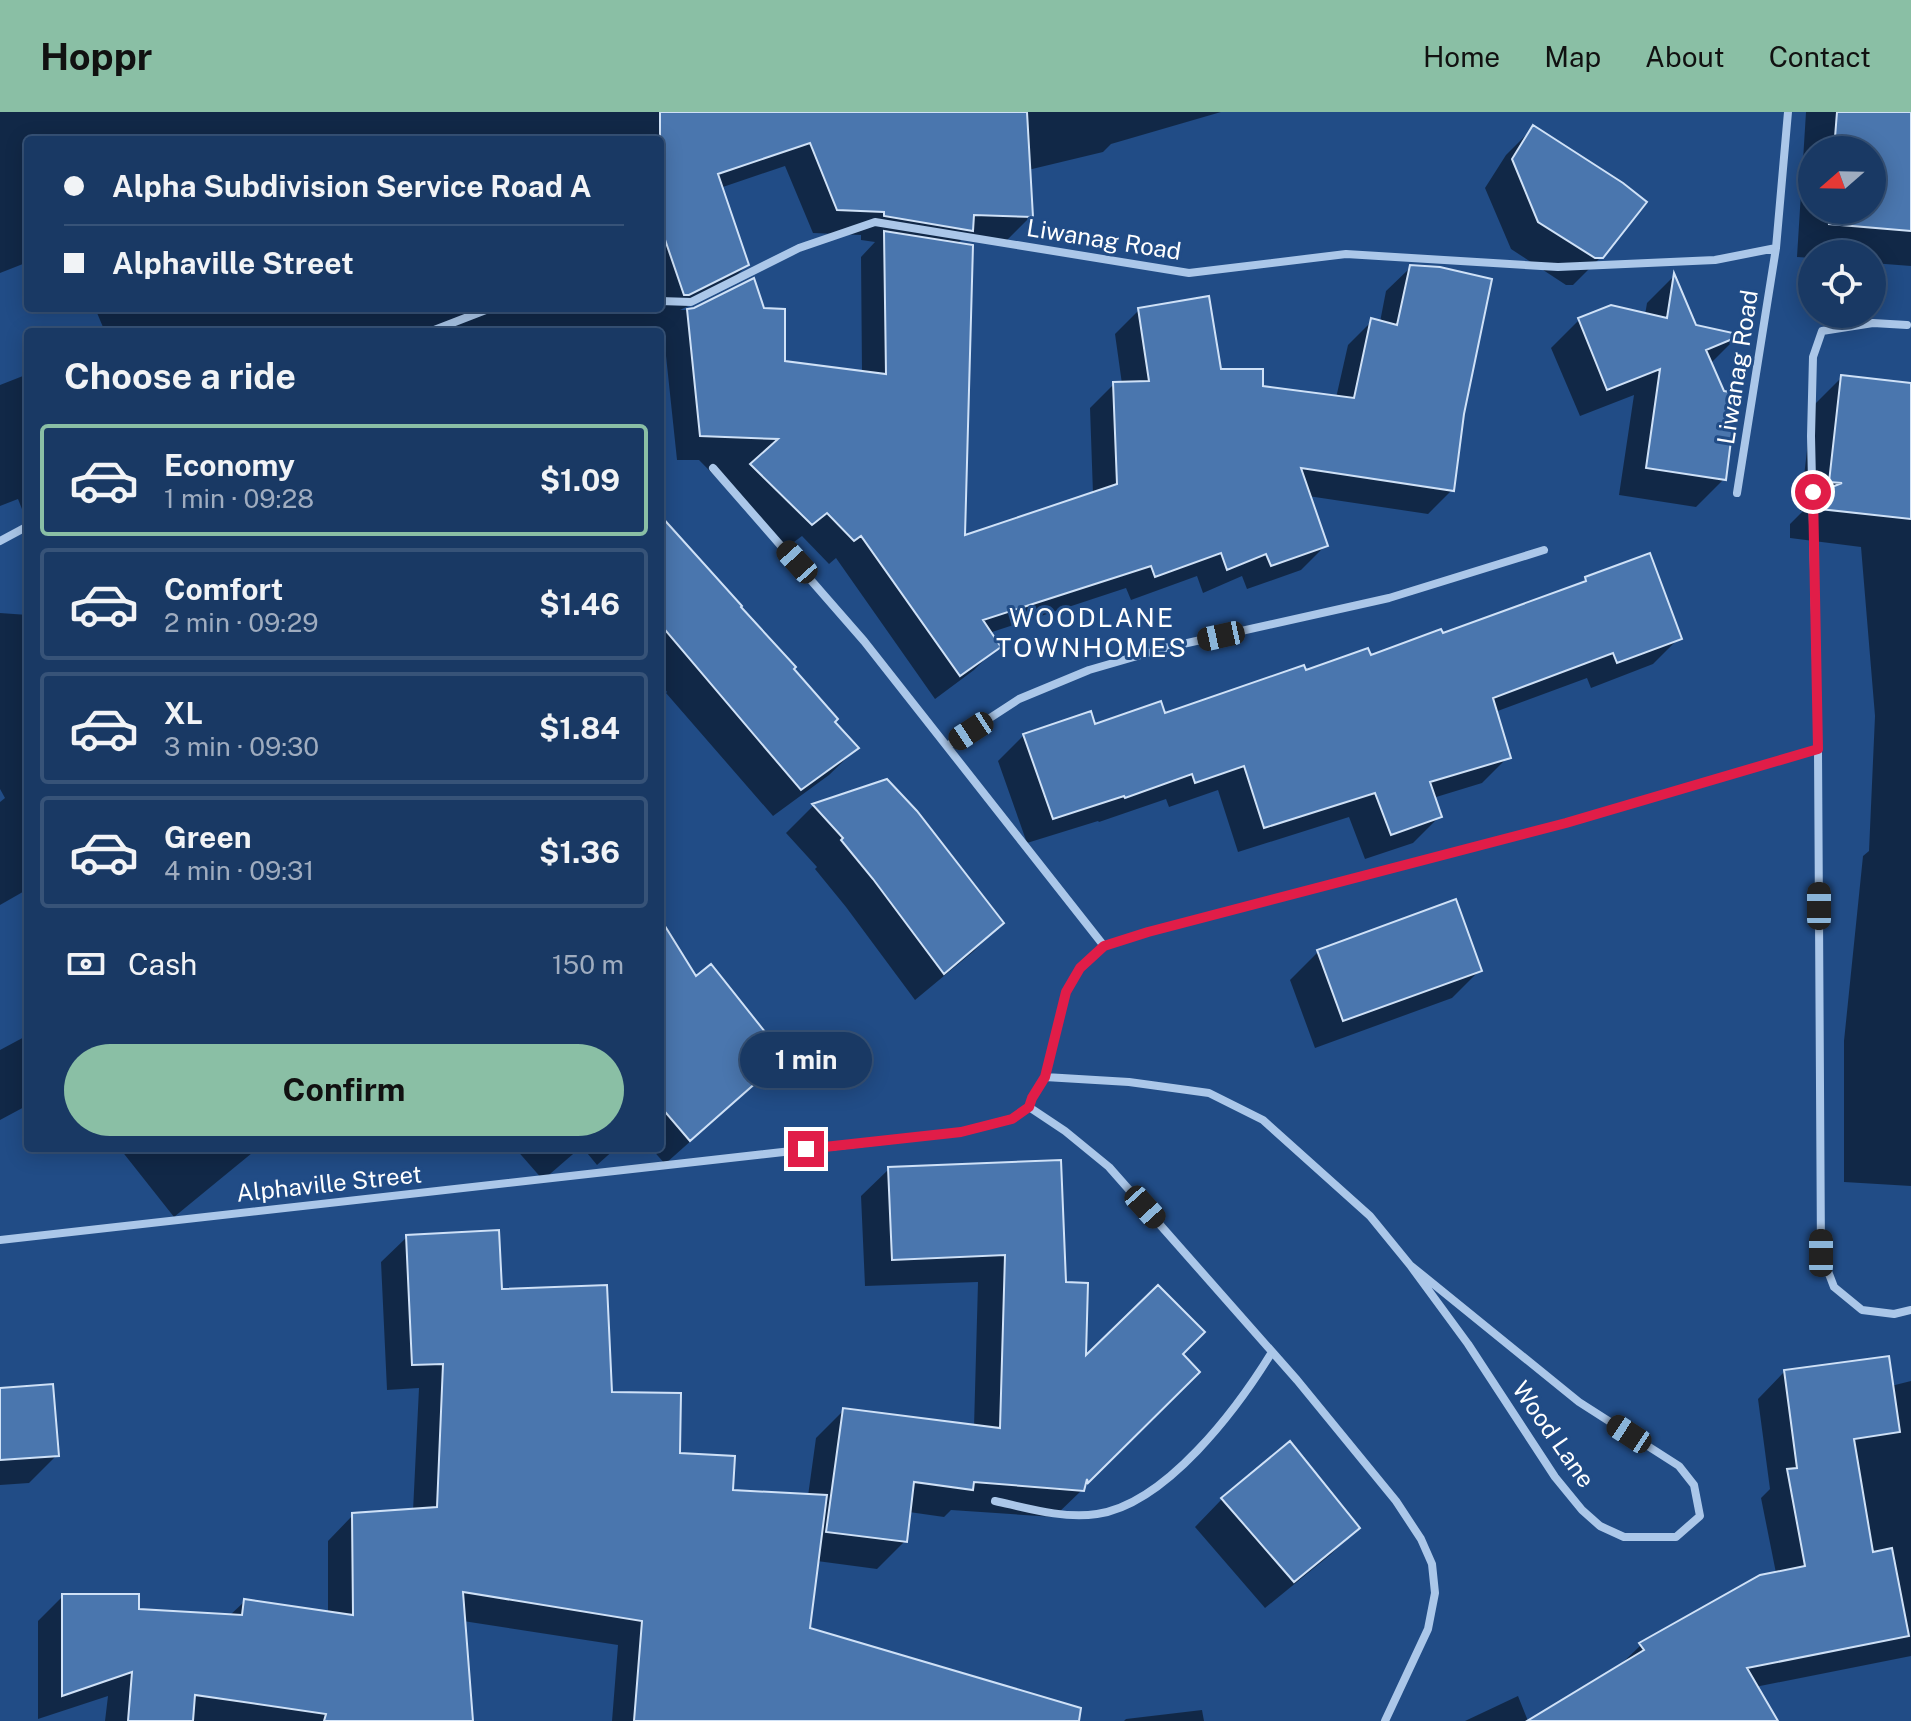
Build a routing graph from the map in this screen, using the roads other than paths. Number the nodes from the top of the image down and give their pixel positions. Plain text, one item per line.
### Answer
1 (1788, 112) edge
2 (1776, 248) junction
3 (664, 301) edge
4 (481, 312) edge
5 (1907, 325) dead end
6 (439, 328) edge
7 (713, 468) dead end
8 (1737, 493) dead end
9 (24, 528) edge
10 (0, 541) edge
11 (1544, 550) dead end
12 (947, 746) junction
13 (1818, 749) junction
14 (1104, 946) junction
15 (1045, 1077) junction
16 (1029, 1107) junction
17 (0, 1240) edge
18 (1410, 1265) junction
19 (1911, 1310) edge
20 (1272, 1352) junction
21 (995, 1501) dead end
22 (1385, 1721) edge

1 - 2 street, Liwanag Road
2 - 3 street, Liwanag Road
2 - 8 street, Liwanag Road
4 - 6 street
5 - 13 street
7 - 12 street
9 - 10 street
11 - 12 street
12 - 14 street
13 - 14 street
13 - 19 street
14 - 15 street
15 - 16 street
15 - 18 street, Wood Lane
16 - 17 street, Alphaville Street
16 - 20 street
18 - 18 street, Wood Lane
20 - 21 street
20 - 22 street

